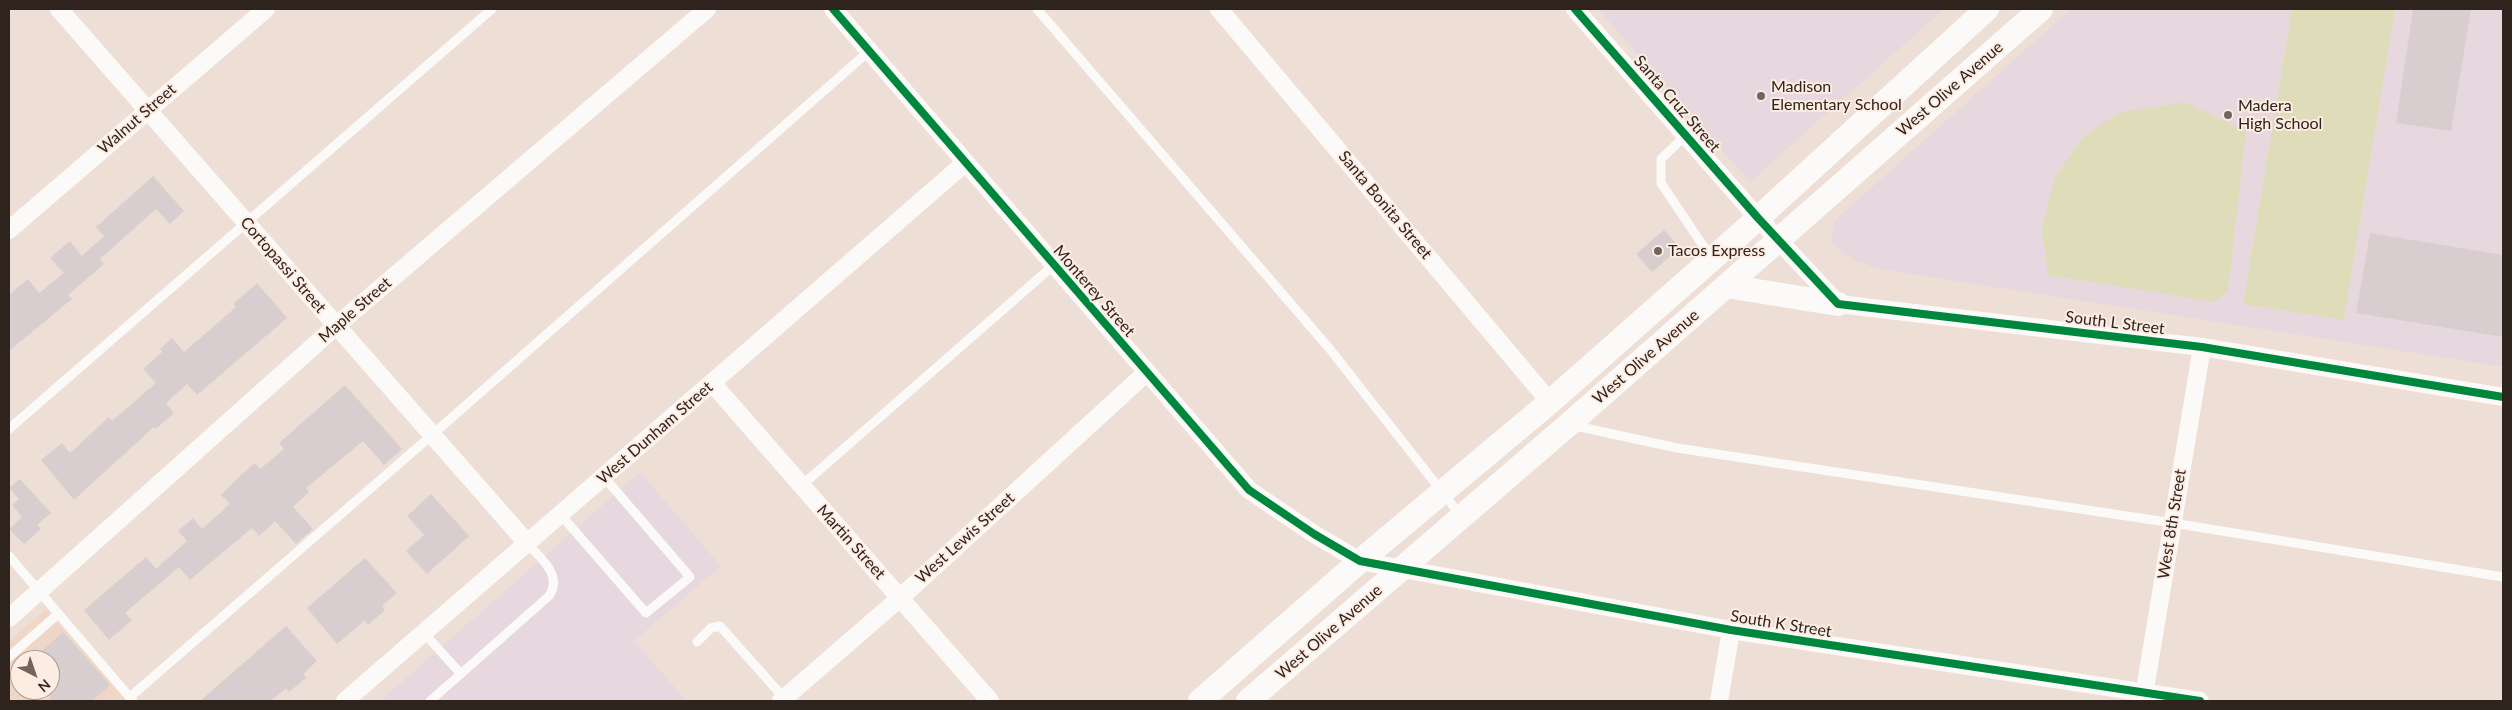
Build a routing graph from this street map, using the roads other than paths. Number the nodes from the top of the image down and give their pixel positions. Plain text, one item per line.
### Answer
1 (59, 9) edge
2 (266, 9) edge
3 (492, 9) edge
4 (707, 9) edge
5 (833, 9) edge
6 (1037, 9) edge
7 (1219, 9) edge
8 (1575, 9) edge
9 (1987, 9) edge
10 (2041, 9) edge
11 (868, 52) junction
12 (147, 110) junction
13 (1686, 135) junction
14 (965, 163) junction
15 (1758, 218) junction
16 (245, 222) junction
17 (9, 230) edge
18 (1779, 241) junction
19 (1712, 259) junction
20 (1054, 265) junction
21 (1726, 286) junction
22 (1838, 304) junction
23 (336, 326) junction
24 (2202, 347) junction
25 (1147, 372) junction
26 (712, 383) junction
27 (2503, 398) edge
28 (1550, 402) junction
29 (1568, 425) junction
30 (9, 429) edge
31 (432, 435) junction
32 (604, 477) junction
33 (801, 486) junction
34 (1443, 492) junction
35 (560, 514) junction
36 (1461, 516) junction
37 (2173, 523) junction
38 (527, 543) junction
39 (9, 556) edge
40 (1360, 561) junction
41 (1402, 568) junction
42 (2503, 577) edge
43 (39, 591) junction
44 (900, 598) junction
45 (58, 614) junction
46 (10, 615) edge
47 (1731, 630) junction
48 (424, 633) junction
49 (697, 642) dead end
50 (9, 657) edge
51 (460, 674) junction
52 (2144, 697) edge
53 (132, 699) edge
54 (1256, 699) edge
55 (783, 700) edge
56 (345, 701) edge
57 (430, 701) edge
58 (990, 701) edge
59 (1200, 701) edge
60 (1719, 701) edge
61 (2200, 701) edge

1 - 12 street, Cortopassi Street
2 - 12 street, Walnut Street
3 - 16 lane
4 - 23 street, Maple Street
5 - 11 street, Monterey Street
6 - 34 lane
7 - 28 street, Santa Bonita Street
8 - 13 street, Santa Cruz Street
9 - 15 main road, West Olive Avenue
10 - 18 main road, West Olive Avenue
11 - 14 street, Monterey Street
11 - 31 lane
12 - 16 street, Cortopassi Street
12 - 17 street, Walnut Street
13 - 15 street, Santa Cruz Street
13 - 19 lane
14 - 20 street, Monterey Street
14 - 26 street, West Dunham Street
15 - 18 street
15 - 19 main road, West Olive Avenue
16 - 23 street, Cortopassi Street
16 - 30 lane
18 - 21 main road, West Olive Avenue
18 - 22 street
19 - 28 main road, West Olive Avenue
20 - 25 street, Monterey Street
20 - 33 lane
21 - 22 main road
21 - 29 main road, West Olive Avenue
22 - 24 street, South L Street
23 - 31 street, Cortopassi Street
23 - 43 street, Maple Street
24 - 27 street, South L Street
24 - 37 street, West 8th Street
25 - 40 street, Monterey Street
25 - 44 street, West Lewis Street
26 - 32 street, West Dunham Street
26 - 33 street, Martin Street
28 - 34 main road, West Olive Avenue
29 - 36 main road, West Olive Avenue
29 - 37 lane
31 - 38 street, Cortopassi Street
31 - 53 lane
32 - 35 street, West Dunham Street
32 - 35 lane
33 - 44 street, Martin Street
34 - 36 lane
34 - 40 main road, West Olive Avenue
35 - 38 street, West Dunham Street
36 - 41 main road, West Olive Avenue
37 - 42 lane
37 - 52 street, West 8th Street
38 - 48 street, West Dunham Street
38 - 51 lane
39 - 43 lane
40 - 41 street, South K Street
40 - 59 main road, West Olive Avenue
41 - 47 street, South K Street
41 - 54 main road, West Olive Avenue
43 - 45 lane
43 - 46 street, Maple Street
44 - 55 street, West Lewis Street
44 - 58 street, Martin Street
45 - 50 lane
45 - 53 lane
47 - 52 street, South K Street
47 - 60 street
48 - 51 lane
48 - 56 street, West Dunham Street
49 - 55 lane
51 - 57 lane
52 - 61 street, South K Street

